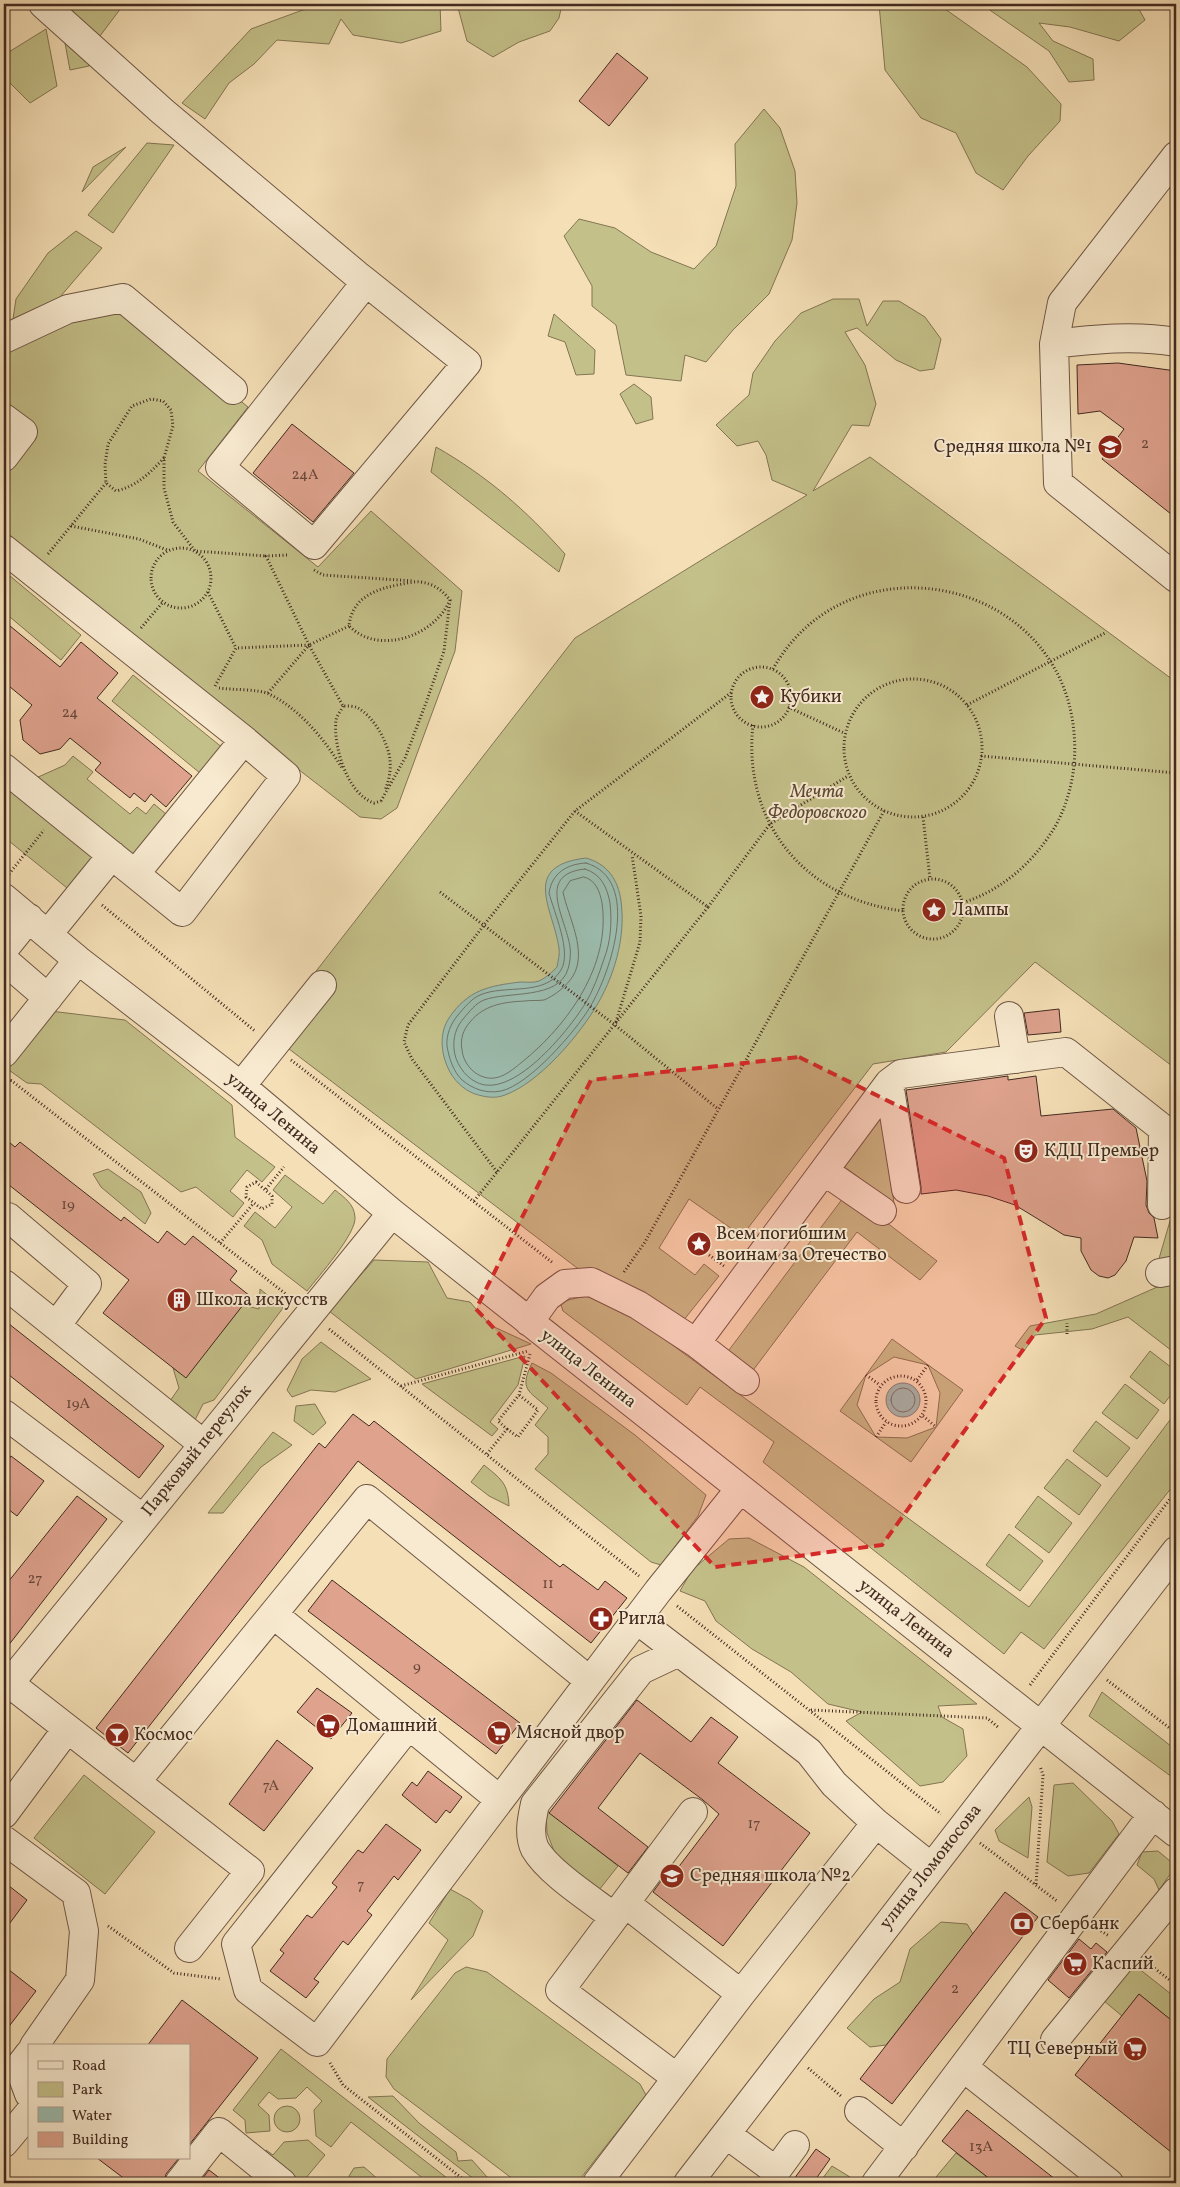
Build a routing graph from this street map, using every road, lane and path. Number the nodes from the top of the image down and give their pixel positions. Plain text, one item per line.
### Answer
1 (44, 4) edge
2 (1176, 156) edge
3 (366, 282) junction
4 (4, 339) edge
5 (1176, 342) edge
6 (1054, 344) junction
7 (233, 390) dead end
8 (4, 418) edge
9 (4, 457) edge
10 (164, 458) junction
11 (106, 482) junction
12 (71, 526) junction
13 (4, 549) edge
14 (168, 550) junction
15 (195, 551) junction
16 (290, 555) dead end
17 (266, 556) junction
18 (306, 565) dead end
19 (33, 572) junction
20 (1176, 578) edge
21 (419, 581) junction
22 (208, 592) junction
23 (450, 600) junction
24 (163, 602) junction
25 (349, 626) junction
26 (1105, 633) dead end
27 (309, 645) junction
28 (126, 646) junction
29 (236, 648) junction
30 (1049, 662) junction
31 (772, 669) junction
32 (732, 692) junction
33 (268, 693) junction
34 (967, 705) junction
35 (343, 706) junction
36 (788, 707) junction
37 (753, 725) junction
38 (844, 733) junction
39 (244, 740) junction
40 (981, 756) junction
41 (1074, 764) junction
42 (4, 768) edge
43 (1176, 773) edge
44 (848, 776) junction
45 (350, 782) junction
46 (381, 801) junction
47 (575, 810) junction
48 (884, 811) junction
49 (58, 812) junction
50 (923, 817) junction
51 (770, 824) junction
52 (632, 854) junction
53 (112, 855) junction
54 (135, 874) junction
55 (930, 880) junction
56 (4, 888) edge
57 (84, 890) junction
58 (440, 892) dead end
59 (838, 892) junction
60 (962, 903) junction
61 (708, 907) junction
62 (904, 910) junction
63 (484, 925) junction
64 (38, 926) junction
65 (4, 949) edge
66 (4, 960) edge
67 (78, 960) junction
68 (322, 985) dead end
69 (48, 998) junction
70 (1009, 1016) dead end
71 (615, 1025) junction
72 (273, 1046) junction
73 (4, 1053) edge
74 (1016, 1059) junction
75 (4, 1074) edge
76 (11, 1080) junction
77 (890, 1083) junction
78 (241, 1086) junction
79 (4, 1089) edge
80 (718, 1109) junction
81 (1169, 1134) edge
82 (284, 1166) dead end
83 (824, 1171) junction
84 (497, 1172) junction
85 (266, 1189) junction
86 (906, 1189) dead end
87 (474, 1201) junction
88 (253, 1204) junction
89 (1162, 1205) dead end
90 (882, 1211) dead end
91 (392, 1213) junction
92 (4, 1223) edge
93 (220, 1243) junction
94 (579, 1283) junction
95 (4, 1284) edge
96 (611, 1290) junction
97 (309, 1313) junction
98 (529, 1322) junction
99 (1067, 1323) dead end
100 (56, 1326) junction
101 (1067, 1334) dead end
102 (696, 1343) junction
103 (928, 1365) dead end
104 (866, 1375) dead end
105 (917, 1380) junction
106 (745, 1381) dead end
107 (401, 1386) junction
108 (880, 1386) junction
109 (519, 1395) junction
110 (4, 1414) edge
111 (923, 1416) junction
112 (886, 1422) junction
113 (936, 1427) dead end
114 (507, 1429) junction
115 (876, 1437) dead end
116 (203, 1444) junction
117 (487, 1454) junction
118 (740, 1489) junction
119 (1176, 1490) edge
120 (143, 1519) junction
121 (1176, 1552) edge
122 (658, 1591) junction
123 (273, 1614) junction
124 (636, 1619) junction
125 (679, 1652) junction
126 (1102, 1676) dead end
127 (590, 1681) junction
128 (1030, 1685) dead end
129 (6, 1687) edge
130 (809, 1710) junction
131 (1041, 1725) junction
132 (409, 1726) junction
133 (999, 1728) dead end
134 (67, 1729) junction
135 (1176, 1733) edge
136 (1038, 1762) dead end
137 (136, 1782) junction
138 (500, 1800) junction
139 (693, 1812) dead end
140 (4, 1814) edge
141 (1153, 1814) junction
142 (876, 1822) junction
143 (960, 1829) junction
144 (1176, 1833) edge
145 (4, 1840) edge
146 (931, 1867) junction
147 (1036, 1885) junction
148 (1176, 1892) edge
149 (80, 1906) junction
150 (619, 1910) junction
151 (1077, 1916) junction
152 (189, 1948) dead end
153 (1129, 1949) junction
154 (246, 1983) junction
155 (1176, 1985) edge
156 (741, 1994) junction
157 (1055, 2040) dead end
158 (317, 2042) junction
159 (30, 2044) edge
160 (21, 2056) edge
161 (963, 2067) junction
162 (807, 2068) dead end
163 (677, 2078) junction
164 (28, 2089) edge
165 (859, 2111) joint
166 (28, 2114) edge
167 (726, 2134) junction
168 (4, 2144) edge
169 (795, 2145) dead end
170 (904, 2147) junction
171 (458, 2176) junction
172 (179, 2183) edge
173 (282, 2183) edge
174 (451, 2183) edge
175 (468, 2183) edge
176 (597, 2183) edge
177 (688, 2183) edge
178 (876, 2183) edge
179 (1109, 2183) edge

1 - 3 street
2 - 6 street
3 - 3 street
4 - 7 street
5 - 6 street
6 - 20 street
8 - 9 street
10 - 11 path
10 - 11 path
10 - 15 path
11 - 12 path
12 - 14 path
12 - 19 path
13 - 19 street
14 - 15 path
14 - 24 path
15 - 17 path
15 - 22 path
16 - 17 path
17 - 27 path
18 - 21 path
19 - 28 street
21 - 23 path
21 - 25 path
22 - 24 path
22 - 29 path
23 - 25 path
23 - 46 path
24 - 28 path
25 - 27 path
26 - 30 path
27 - 29 path
27 - 33 path
27 - 35 path
28 - 39 street
29 - 33 path
30 - 31 path
30 - 34 path
30 - 41 path
31 - 32 path
31 - 36 path
32 - 37 path
32 - 47 path
33 - 45 path
34 - 38 path
34 - 40 path
35 - 45 path
35 - 46 path
36 - 37 path
36 - 38 path
37 - 51 path
38 - 44 path
39 - 54 street
39 - 54 street
40 - 41 path
40 - 50 path
41 - 43 path
41 - 60 path
42 - 49 street
44 - 48 path
44 - 51 path
45 - 46 path
47 - 52 path
47 - 63 path
48 - 50 path
48 - 59 path
49 - 53 street
49 - 56 path
50 - 55 path
51 - 59 path
51 - 61 path
52 - 61 path
52 - 71 path
53 - 54 street
53 - 57 street
55 - 60 path
55 - 62 path
56 - 64 street, улица Ленина
57 - 64 street
57 - 72 path
58 - 63 path
59 - 62 path
59 - 80 path
60 - 62 path
61 - 71 path
63 - 71 path
63 - 84 path
64 - 65 street
64 - 67 street, улица Ленина
66 - 69 street
67 - 69 street
67 - 78 street, улица Ленина
68 - 72 street
69 - 73 street
70 - 74 street
71 - 80 path
71 - 84 path
72 - 78 street
72 - 87 path
74 - 77 street
74 - 81 street
75 - 76 path
76 - 79 path
76 - 93 path
77 - 83 street
77 - 86 street
78 - 91 street, улица Ленина
80 - 96 path
81 - 89 street
82 - 85 path
83 - 90 street
83 - 102 street
84 - 87 path
85 - 88 path
85 - 88 path
87 - 94 path
88 - 93 path
91 - 97 street, Парковый переулок
91 - 98 street, улица Ленина
92 - 100 street
93 - 97 path
94 - 96 street
94 - 98 street
95 - 100 street
96 - 102 street
97 - 107 path
97 - 116 street, Парковый переулок
98 - 118 street, улица Ленина
99 - 101 path
100 - 116 street
102 - 106 street
103 - 105 path
104 - 108 path
105 - 108 path
105 - 111 path
107 - 109 path
107 - 117 path
108 - 112 path
109 - 114 path
109 - 114 path
110 - 120 street
111 - 112 path
111 - 113 path
112 - 115 path
114 - 117 path
116 - 120 street, Парковый переулок
117 - 122 path
118 - 122 street
118 - 131 street, улица Ленина
119 - 128 path
120 - 129 street, Парковый переулок
121 - 131 street, улица Ломоносова
122 - 124 street
122 - 130 path
123 - 127 street
123 - 132 street
123 - 137 street
124 - 125 street
124 - 127 street
125 - 142 street
125 - 150 street
126 - 135 path
127 - 138 street
129 - 134 street
130 - 133 path
130 - 143 path
131 - 141 street, улица Ленина
131 - 143 street, улица Ломоносова
132 - 138 street
132 - 154 street
134 - 137 street
134 - 140 street
136 - 147 path
137 - 152 street
138 - 158 street
139 - 150 street
141 - 144 street, улица Ленина
141 - 151 street
142 - 146 street
142 - 156 street
143 - 146 street, улица Ломоносова
143 - 147 path
145 - 149 street
146 - 167 street, улица Ломоносова
147 - 151 path
148 - 153 street
149 - 154 path
149 - 159 street
150 - 156 street
150 - 163 street
151 - 153 path
151 - 161 street
153 - 155 path
153 - 157 street
154 - 158 street
156 - 163 street
158 - 171 path
160 - 164 street
161 - 170 street
161 - 179 street
162 - 165 path
163 - 176 street
165 - 170 street
166 - 168 street
167 - 169 street
167 - 177 street, улица Ломоносова
170 - 178 street
171 - 174 path
171 - 175 path
172 - 173 street

